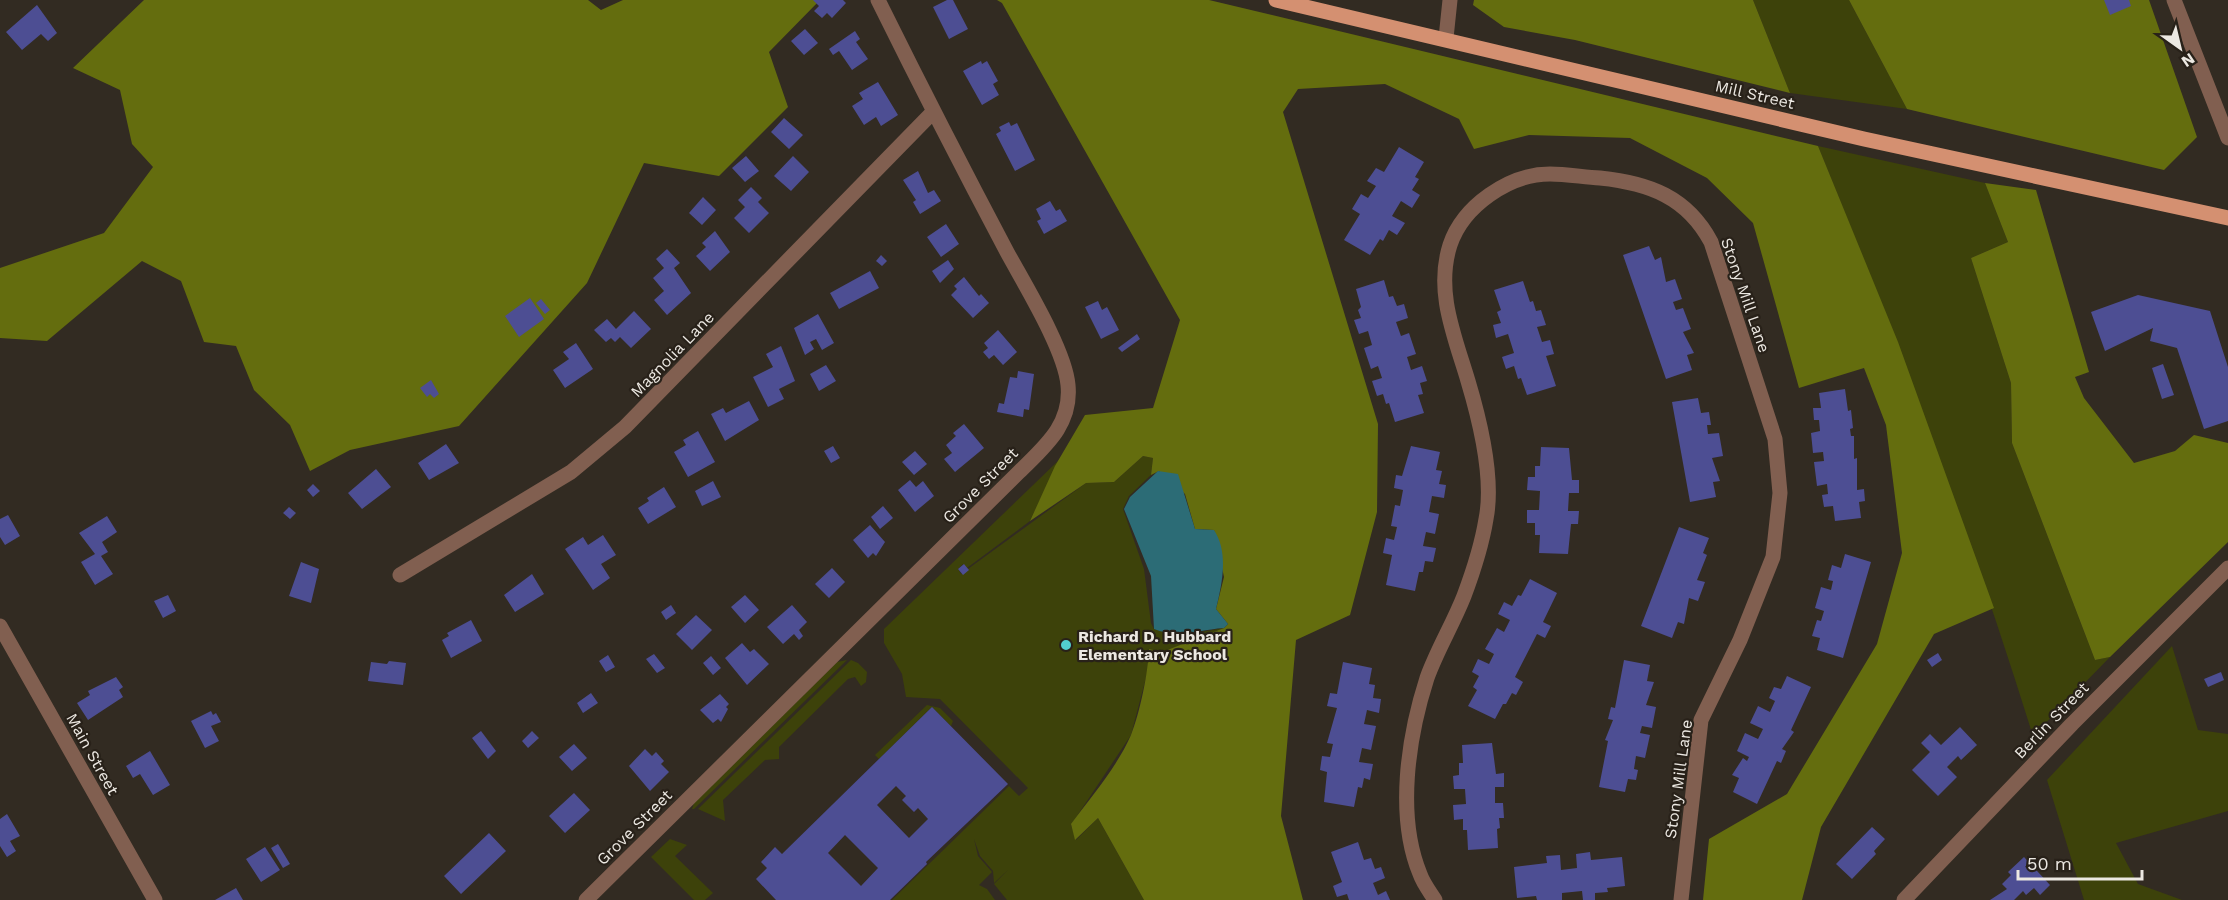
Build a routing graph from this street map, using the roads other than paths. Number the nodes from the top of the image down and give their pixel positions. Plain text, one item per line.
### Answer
1 (878, 0) edge
2 (1276, 0) edge
3 (1450, 0) edge
4 (2174, 0) edge
5 (1446, 38) junction
6 (933, 112) junction
7 (2228, 138) edge
8 (2228, 218) edge
9 (2228, 568) edge
10 (400, 575) dead end
11 (0, 626) edge
12 (155, 900) edge
13 (586, 900) edge
14 (1435, 900) edge
15 (1680, 900) edge
16 (1904, 900) edge

1 - 6 street, Grove Street
2 - 5 main road, Mill Street
3 - 5 street
4 - 7 street
5 - 8 main road, Mill Street
6 - 10 street, Magnolia Lane
6 - 13 street, Grove Street
9 - 16 street, Berlin Street
11 - 12 street, Main Street
14 - 15 street, Stony Mill Lane

